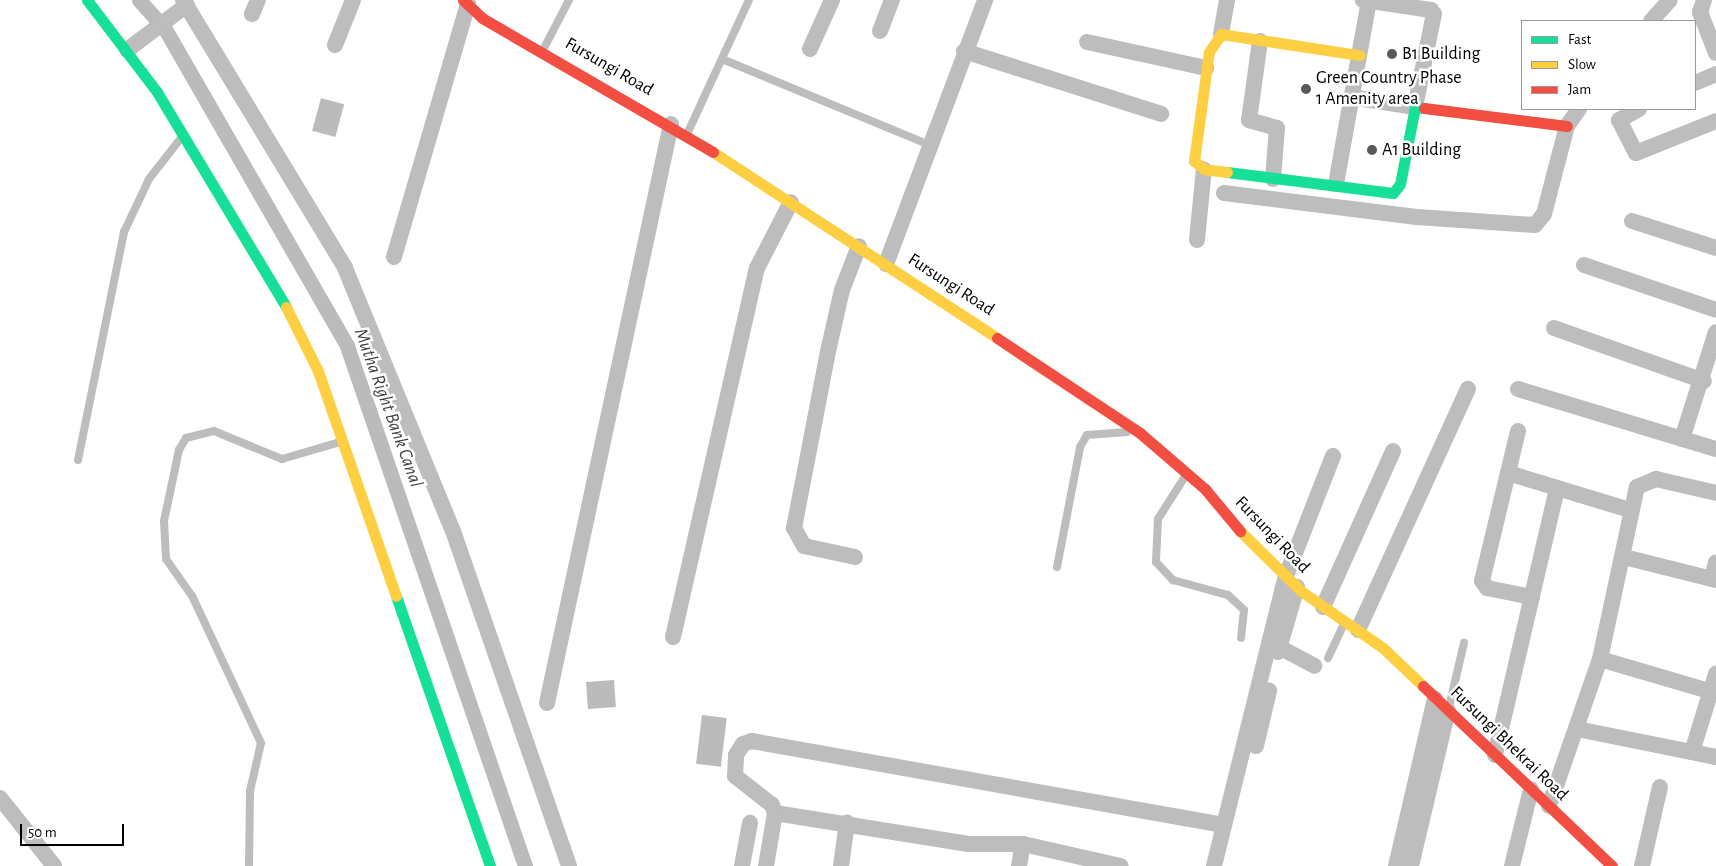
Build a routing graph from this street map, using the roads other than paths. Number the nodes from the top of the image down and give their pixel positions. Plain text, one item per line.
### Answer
1 (87, 0) edge
2 (353, 0) edge
3 (569, 0) edge
4 (749, 0) edge
5 (832, 0) edge
6 (892, 0) edge
7 (985, 0) edge
8 (1227, 0) edge
9 (1670, 0) edge
10 (1704, 0) edge
11 (1366, 1) edge
12 (466, 2) edge
13 (183, 5) edge
14 (1652, 20) edge
15 (880, 31) dead end
16 (1221, 34) junction
17 (1260, 41) junction
18 (1087, 42) dead end
19 (335, 45) dead end
20 (130, 48) junction
21 (810, 49) dead end
22 (543, 50) junction
23 (964, 51) junction
24 (1716, 53) edge
25 (1359, 55) junction
26 (722, 59) junction
27 (1206, 68) junction
28 (1716, 74) edge
29 (1696, 83) edge
30 (1352, 97) junction
31 (1415, 107) junction
32 (1578, 110) edge
33 (1637, 110) edge
34 (1160, 114) dead end
35 (1716, 121) edge
36 (671, 124) junction
37 (1567, 126) junction
38 (687, 134) junction
39 (183, 137) junction
40 (930, 145) junction
41 (1204, 169) junction
42 (1273, 179) junction
43 (1336, 184) junction
44 (1224, 193) dead end
45 (791, 202) junction
46 (1632, 221) dead end
47 (1197, 240) dead end
48 (859, 246) junction
49 (1716, 248) edge
50 (394, 258) dead end
51 (886, 264) junction
52 (1584, 265) dead end
53 (1716, 310) edge
54 (1554, 328) dead end
55 (1716, 332) edge
56 (1704, 381) junction
57 (1468, 389) dead end
58 (1518, 389) dead end
59 (1518, 431) dead end
60 (1140, 433) junction
61 (1682, 440) junction
62 (344, 441) junction
63 (1716, 449) edge
64 (1393, 451) dead end
65 (1333, 456) dead end
66 (78, 460) dead end
67 (1187, 473) junction
68 (1508, 473) junction
69 (1557, 488) junction
70 (1716, 493) edge
71 (1622, 508) dead end
72 (855, 557) dead end
73 (1624, 557) junction
74 (1716, 562) edge
75 (1057, 568) dead end
76 (1714, 580) edge
77 (1291, 582) junction
78 (1532, 597) junction
79 (1323, 606) junction
80 (1351, 626) junction
81 (673, 638) dead end
82 (1241, 638) dead end
83 (1464, 644) dead end
84 (1279, 647) junction
85 (1383, 648) joint
86 (1600, 659) junction
87 (1321, 662) joint
88 (1716, 674) edge
89 (1709, 691) junction
90 (1435, 698) junction
91 (547, 703) dead end
92 (1448, 710) junction
93 (1576, 729) junction
94 (1256, 746) dead end
95 (1692, 752) junction
96 (1495, 755) junction
97 (1716, 757) edge
98 (1660, 787) dead end
99 (1531, 789) junction
100 (0, 798) edge
101 (1548, 806) junction
102 (775, 814) junction
103 (847, 822) junction
104 (750, 823) dead end
105 (1224, 825) junction
106 (1023, 844) junction
107 (1114, 865) edge
108 (54, 866) edge
109 (249, 866) edge
110 (490, 866) edge
111 (569, 866) edge
112 (742, 866) edge
113 (766, 866) edge
114 (841, 866) edge
115 (1019, 866) edge
116 (1214, 866) edge
117 (1396, 866) edge
118 (1411, 866) edge
119 (1512, 866) edge
120 (1612, 866) edge
121 (1642, 866) edge

1 - 20 street
2 - 19 street
3 - 22 lane
4 - 26 lane
5 - 21 street
6 - 15 street
7 - 23 street
8 - 16 street
9 - 14 street
10 - 24 street
11 - 25 street
11 - 31 street
12 - 22 street, Fursungi Road
12 - 50 street
13 - 20 street
13 - 111 street
16 - 17 street
16 - 27 street
17 - 25 street
17 - 42 street
18 - 27 street
20 - 39 street
22 - 36 street, Fursungi Road
23 - 34 street
23 - 40 street
25 - 30 street
26 - 38 lane
26 - 40 lane
27 - 41 street
28 - 29 street
30 - 31 street
30 - 43 street
31 - 37 street
31 - 43 street
32 - 37 street
33 - 35 street
36 - 38 street, Fursungi Road
36 - 91 street
37 - 44 street
38 - 45 street, Fursungi Road
39 - 62 street
39 - 66 lane
40 - 51 street
41 - 42 street
41 - 47 street
42 - 43 street
45 - 48 street, Fursungi Road
45 - 81 street
46 - 49 street
48 - 51 street, Fursungi Road
48 - 72 street
51 - 60 street, Fursungi Road
52 - 53 street
54 - 56 street
55 - 56 street
56 - 61 street
57 - 80 street
58 - 61 street
59 - 68 street
60 - 67 street, Fursungi Road
60 - 75 lane
61 - 63 street
62 - 109 lane
62 - 110 street
64 - 79 street
65 - 77 street
67 - 77 street, Fursungi Road
67 - 82 lane
68 - 69 street
68 - 78 street
69 - 71 street
69 - 78 street
70 - 73 street
73 - 76 street
73 - 86 street
74 - 76 street
77 - 79 street, Fursungi Road
77 - 84 street
77 - 105 street
78 - 96 street
79 - 80 street, Fursungi Road
80 - 85 street, Fursungi Road
80 - 87 lane
83 - 92 lane
84 - 87 street
84 - 94 street
85 - 90 street, Fursungi Bhekrai Road
86 - 89 street
86 - 93 street
88 - 89 street
89 - 95 street
90 - 92 street, Fursungi Bhekrai Road
90 - 117 street
92 - 96 street, Fursungi Bhekrai Road
92 - 118 street
93 - 95 street
93 - 101 street
95 - 97 street
96 - 99 street, Fursungi Bhekrai Road
98 - 121 street
99 - 101 street, Fursungi Bhekrai Road
99 - 119 street
100 - 108 street
101 - 120 street, Fursungi Bhekrai Road
102 - 103 street
102 - 105 street
102 - 113 street
103 - 106 street
103 - 114 street
104 - 112 street
105 - 116 street
106 - 107 street
106 - 115 street

